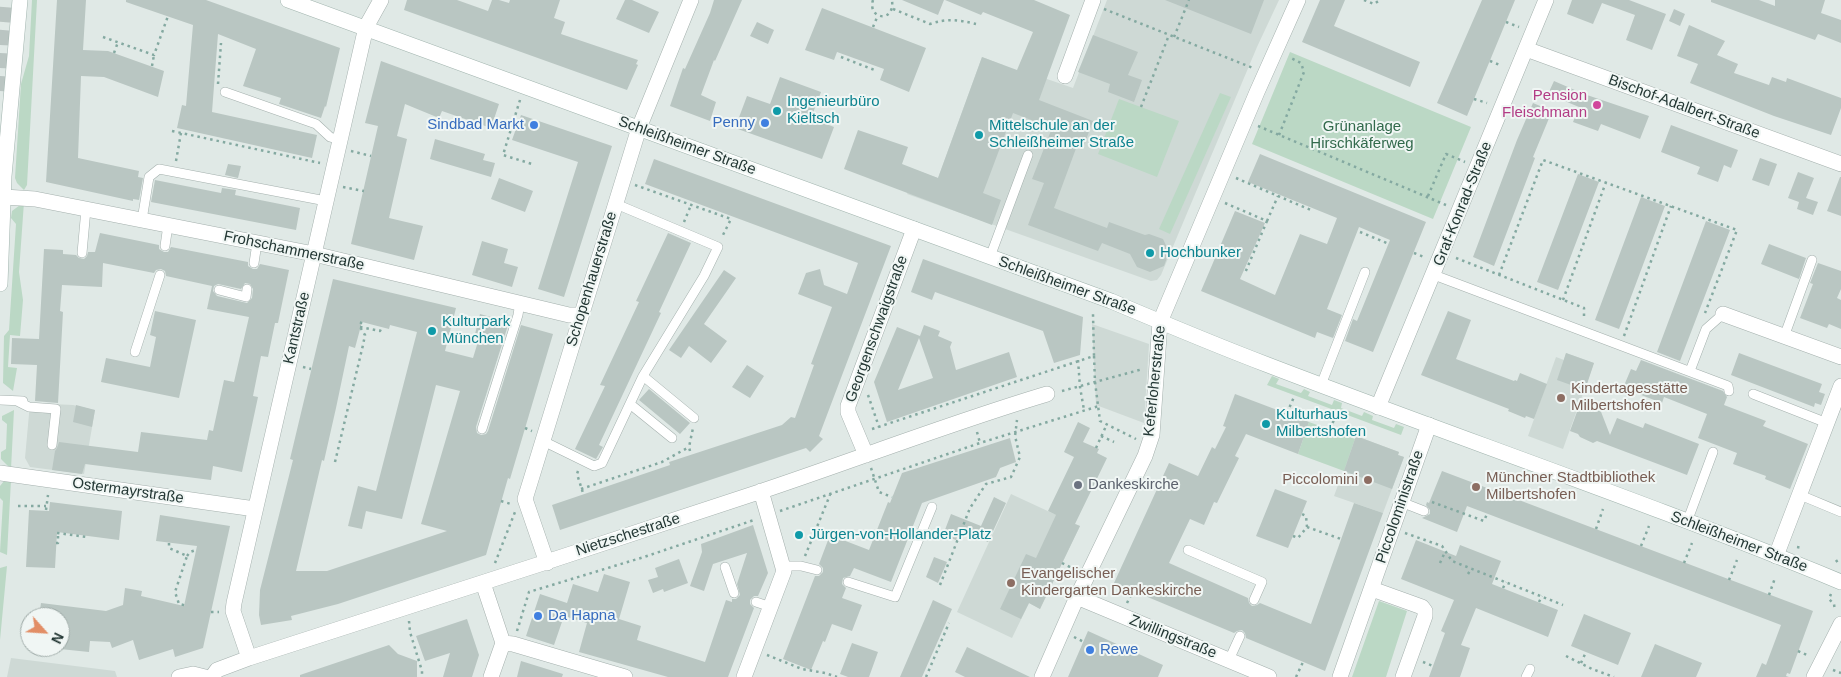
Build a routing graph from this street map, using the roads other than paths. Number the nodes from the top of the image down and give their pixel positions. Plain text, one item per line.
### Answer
1 (20, 0) edge
2 (288, 0) edge
3 (381, 0) edge
4 (691, 0) edge
5 (1298, 0) edge
6 (1546, 0) edge
7 (1096, 2) edge
8 (366, 27) junction
9 (1526, 49) junction
10 (1065, 76) dead end
11 (224, 92) road end
12 (639, 128) junction
13 (339, 144) junction
14 (0, 151) edge
15 (1028, 155) dead end
16 (1841, 164) edge
17 (4, 176) junction
18 (4, 197) junction
19 (326, 201) junction
20 (616, 204) junction
21 (86, 209) junction
22 (142, 220) junction
23 (168, 225) junction
24 (914, 230) junction
25 (256, 243) junction
26 (165, 246) dead end
27 (82, 253) dead end
28 (314, 254) junction
29 (990, 257) junction
30 (1812, 260) dead end
31 (254, 263) dead end
32 (1365, 272) dead end
33 (160, 275) dead end
34 (1434, 275) junction
35 (0, 284) edge
36 (247, 289) dead end
37 (219, 290) dead end
38 (520, 302) junction
39 (1723, 314) joint
40 (581, 315) junction
41 (1160, 322) junction
42 (1784, 336) junction
43 (135, 352) dead end
44 (1841, 357) edge
45 (1690, 371) junction
46 (643, 376) junction
47 (1321, 386) junction
48 (1841, 386) edge
49 (1729, 391) dead end
50 (1047, 394) road end
51 (1753, 394) dead end
52 (0, 400) edge
53 (17, 401) junction
54 (35, 401) dead end
55 (630, 404) junction
56 (1378, 407) junction
57 (694, 418) road end
58 (1827, 423) junction
59 (1429, 425) junction
60 (482, 429) dead end
61 (672, 438) dead end
62 (543, 441) junction
63 (52, 445) dead end
64 (1713, 452) dead end
65 (866, 455) junction
66 (0, 473) edge
67 (761, 491) junction
68 (1800, 495) junction
69 (1402, 502) junction
70 (932, 507) dead end
71 (255, 509) junction
72 (1424, 511) dead end
73 (1841, 512) edge
74 (1687, 522) junction
75 (1188, 550) dead end
76 (1776, 556) junction
77 (547, 562) junction
78 (783, 566) junction
79 (725, 567) dead end
80 (817, 570) dead end
81 (848, 582) dead end
82 (1841, 582) edge
83 (483, 583) junction
84 (1372, 589) junction
85 (734, 593) dead end
86 (1077, 597) junction
87 (1254, 600) dead end
88 (1836, 621) edge
89 (1240, 636) dead end
90 (508, 643) junction
91 (249, 658) junction
92 (1229, 660) junction
93 (615, 676) edge
94 (179, 677) edge
95 (205, 677) edge
96 (212, 677) edge
97 (491, 677) edge
98 (744, 677) edge
99 (1042, 677) edge
100 (1269, 677) edge
101 (1340, 677) edge
102 (1403, 677) edge
103 (1814, 677) edge

1 - 17 street
2 - 8 street, Schleißheimer Straße
3 - 8 street, Kantstraße
4 - 12 street, Schopenhauerstraße
5 - 41 street, Keferloherstraße
6 - 9 street, Graf-Konrad-Straße
7 - 10 street
8 - 12 street, Schleißheimer Straße
8 - 13 street, Kantstraße
9 - 16 street, Bischof-Adalbert-Straße
9 - 34 street, Graf-Konrad-Straße
11 - 13 lane
12 - 20 street, Schopenhauerstraße
12 - 24 street, Schleißheimer Straße
13 - 19 street, Kantstraße
14 - 17 street
15 - 29 lane
17 - 18 street
18 - 21 street, Frohschammerstraße
18 - 35 street
19 - 22 lane
19 - 28 street, Kantstraße
20 - 40 street, Schopenhauerstraße
20 - 46 lane
21 - 22 street, Frohschammerstraße
21 - 27 lane
22 - 23 street, Frohschammerstraße
23 - 25 street, Frohschammerstraße
23 - 26 lane
24 - 29 street, Schleißheimer Straße
24 - 65 street, Georgenschwaigstraße
25 - 28 street, Frohschammerstraße
25 - 31 lane
28 - 38 street, Frohschammerstraße
28 - 71 street, Kantstraße
29 - 41 street, Schleißheimer Straße
30 - 42 lane
32 - 47 lane
33 - 43 lane
34 - 45 lane
34 - 56 street, Graf-Konrad-Straße
36 - 37 lane
38 - 40 street, Frohschammerstraße
38 - 60 lane
39 - 42 street
39 - 45 lane
40 - 62 street, Schopenhauerstraße
41 - 47 street, Schleißheimer Straße
41 - 86 street, Keferloherstraße
42 - 44 street
45 - 49 lane
46 - 55 lane
46 - 57 lane
47 - 56 street, Schleißheimer Straße
48 - 58 street
50 - 65 street, Nietzschestraße
51 - 58 lane
52 - 53 lane
53 - 54 lane
53 - 63 lane
55 - 61 lane
55 - 62 lane
56 - 59 street, Schleißheimer Straße
58 - 68 street
59 - 69 street, Piccoloministraße
59 - 74 street, Schleißheimer Straße
62 - 77 street, Schopenhauerstraße
64 - 74 lane
65 - 67 street, Nietzschestraße
66 - 71 street, Ostermayrstraße
67 - 77 street, Nietzschestraße
67 - 78 street
68 - 73 lane
68 - 76 street
69 - 72 lane
69 - 84 street, Piccoloministraße
70 - 81 lane
71 - 91 street, Kantstraße
74 - 76 street, Schleißheimer Straße
75 - 87 lane
76 - 82 street, Schleißheimer Straße
77 - 83 street, Nietzschestraße
78 - 80 lane
78 - 98 street
79 - 85 lane
83 - 90 street
83 - 91 street, Nietzschestraße
84 - 101 street, Piccoloministraße
84 - 102 street
86 - 92 street, Zwillingstraße
86 - 99 street, Keferloherstraße
88 - 103 street
89 - 92 lane
90 - 93 street
90 - 97 street
91 - 96 street, Nietzschestraße
92 - 100 street, Zwillingstraße
94 - 95 street

